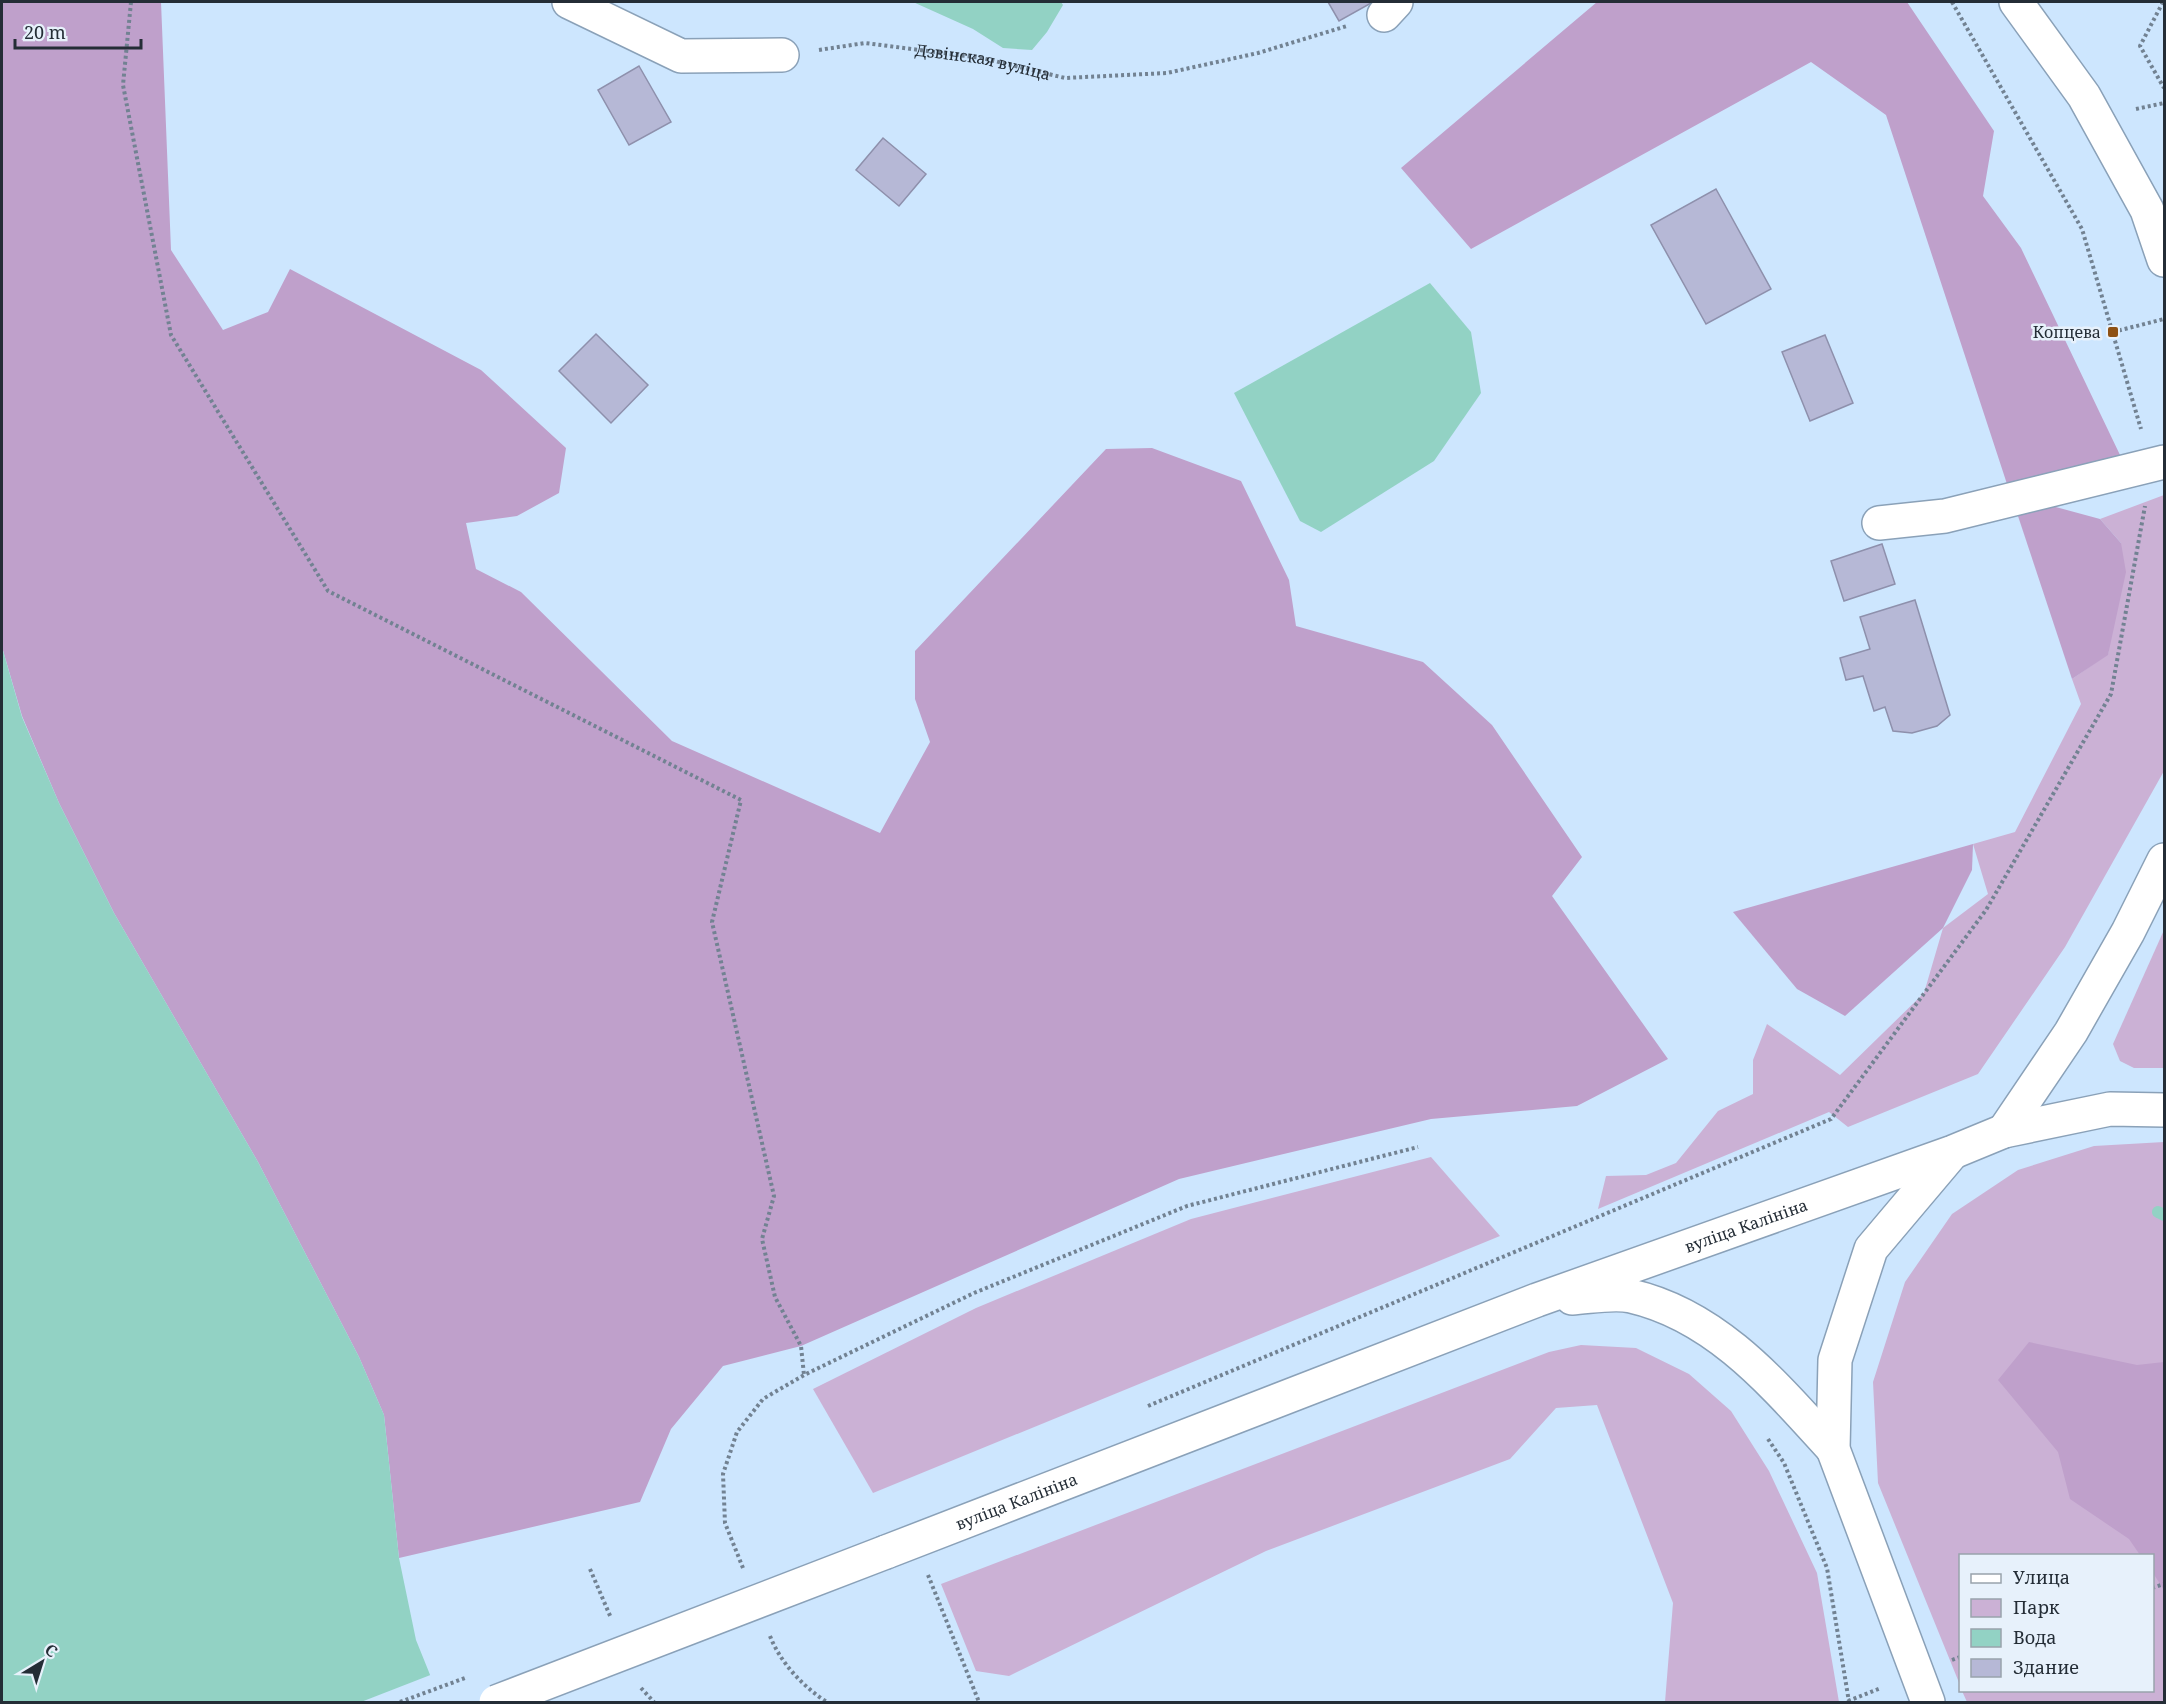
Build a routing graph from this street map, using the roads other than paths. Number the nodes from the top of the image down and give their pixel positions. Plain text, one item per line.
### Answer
1 (569, 2) edge
2 (2016, 2) edge
3 (782, 55) road end
4 (2156, 208) edge
5 (2164, 260) edge
6 (2158, 464) edge
7 (1878, 523) dead end
8 (2164, 860) edge
9 (2164, 1110) edge
10 (2004, 1131) junction
11 (1953, 1152) junction
12 (1537, 1300) junction
13 (1833, 1449) junction
14 (496, 1702) edge
15 (1928, 1702) edge

1 - 3 main road
2 - 4 main road
4 - 5 main road
6 - 7 main road
8 - 10 main road
9 - 10 main road, вуліца Калініна
10 - 11 main road, вуліца Калініна
11 - 12 main road, вуліца Калініна
11 - 13 main road
12 - 13 main road, вуліца Калініна
12 - 14 main road, вуліца Калініна, bridge
13 - 15 main road

